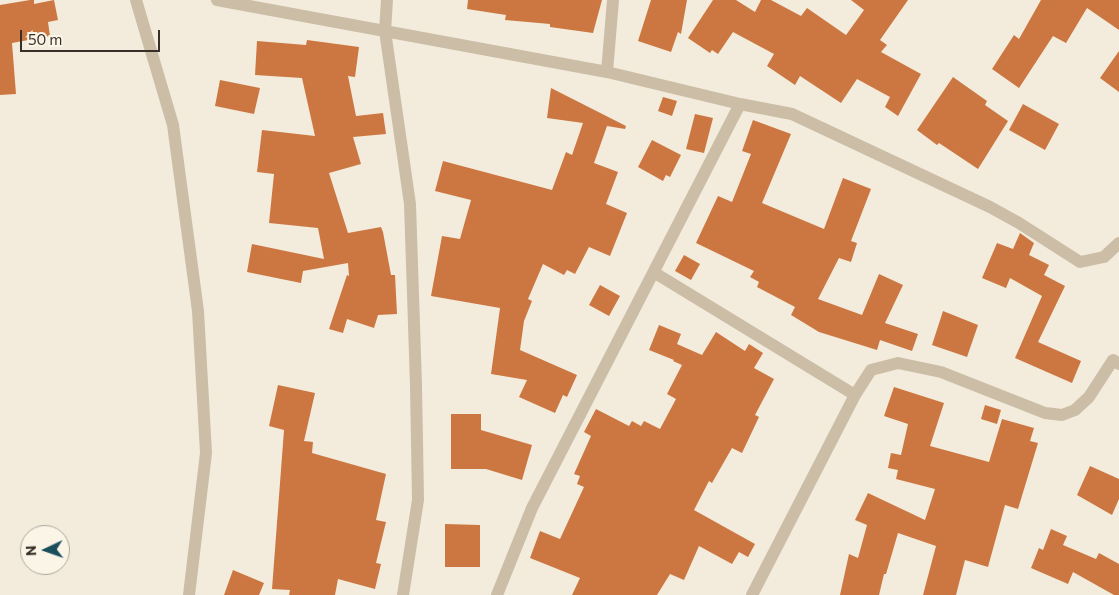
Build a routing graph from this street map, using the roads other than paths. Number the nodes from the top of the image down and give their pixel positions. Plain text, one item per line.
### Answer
1 (136, 0) edge
2 (217, 0) edge
3 (387, 0) edge
4 (613, 0) edge
5 (385, 31) junction
6 (607, 72) junction
7 (740, 104) junction
8 (1119, 243) edge
9 (655, 274) junction
10 (1119, 364) edge
11 (855, 395) junction
12 (755, 594) edge
13 (190, 595) edge
14 (404, 595) edge
15 (497, 595) edge

1 - 13 street
2 - 5 street
3 - 5 street
4 - 6 street
5 - 6 street
5 - 14 street
6 - 7 street
7 - 8 street
7 - 9 street
9 - 11 street
9 - 15 street
10 - 11 street
11 - 12 street

